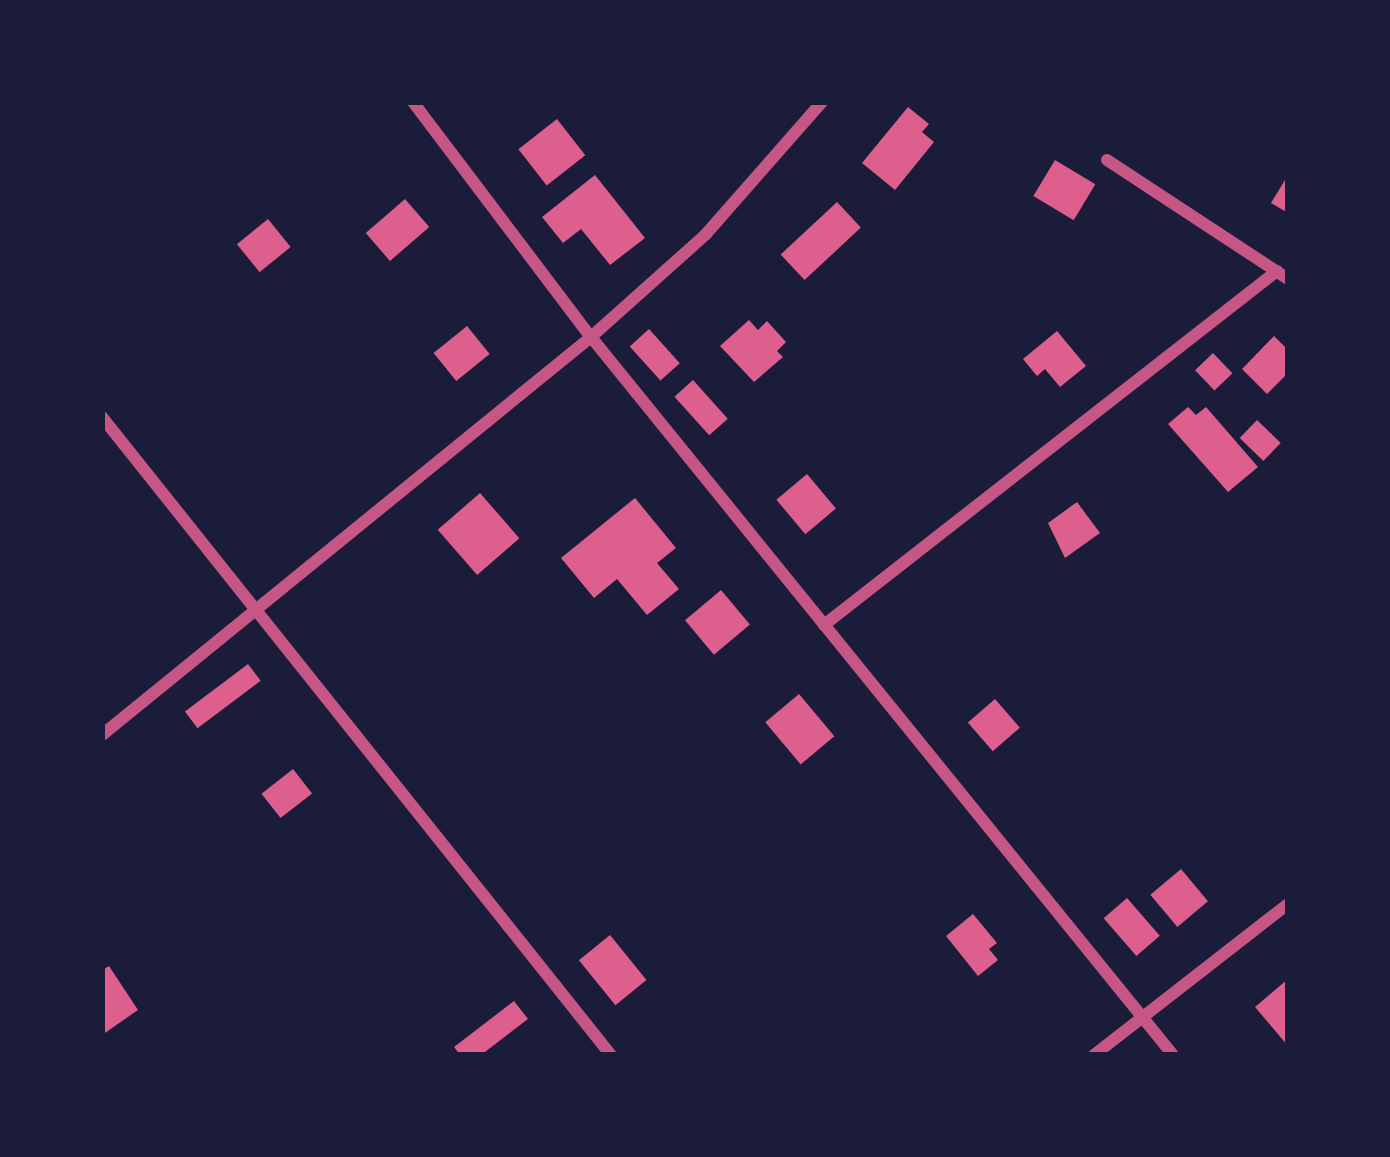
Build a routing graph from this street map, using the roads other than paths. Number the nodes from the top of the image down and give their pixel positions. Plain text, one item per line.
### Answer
1 (412, 102) edge
2 (822, 102) edge
3 (1107, 160) dead end
4 (1282, 275) edge
5 (591, 337) junction
6 (102, 418) edge
7 (256, 608) junction
8 (824, 625) junction
9 (102, 735) edge
10 (1288, 904) edge
11 (1143, 1017) junction
12 (611, 1055) edge
13 (1094, 1055) edge
14 (1173, 1055) edge

1 - 5 street
2 - 5 street
3 - 4 street
4 - 8 street
5 - 7 street
5 - 8 street
6 - 7 street
7 - 9 street
7 - 12 street
8 - 11 street
10 - 11 street
11 - 13 street
11 - 14 street

